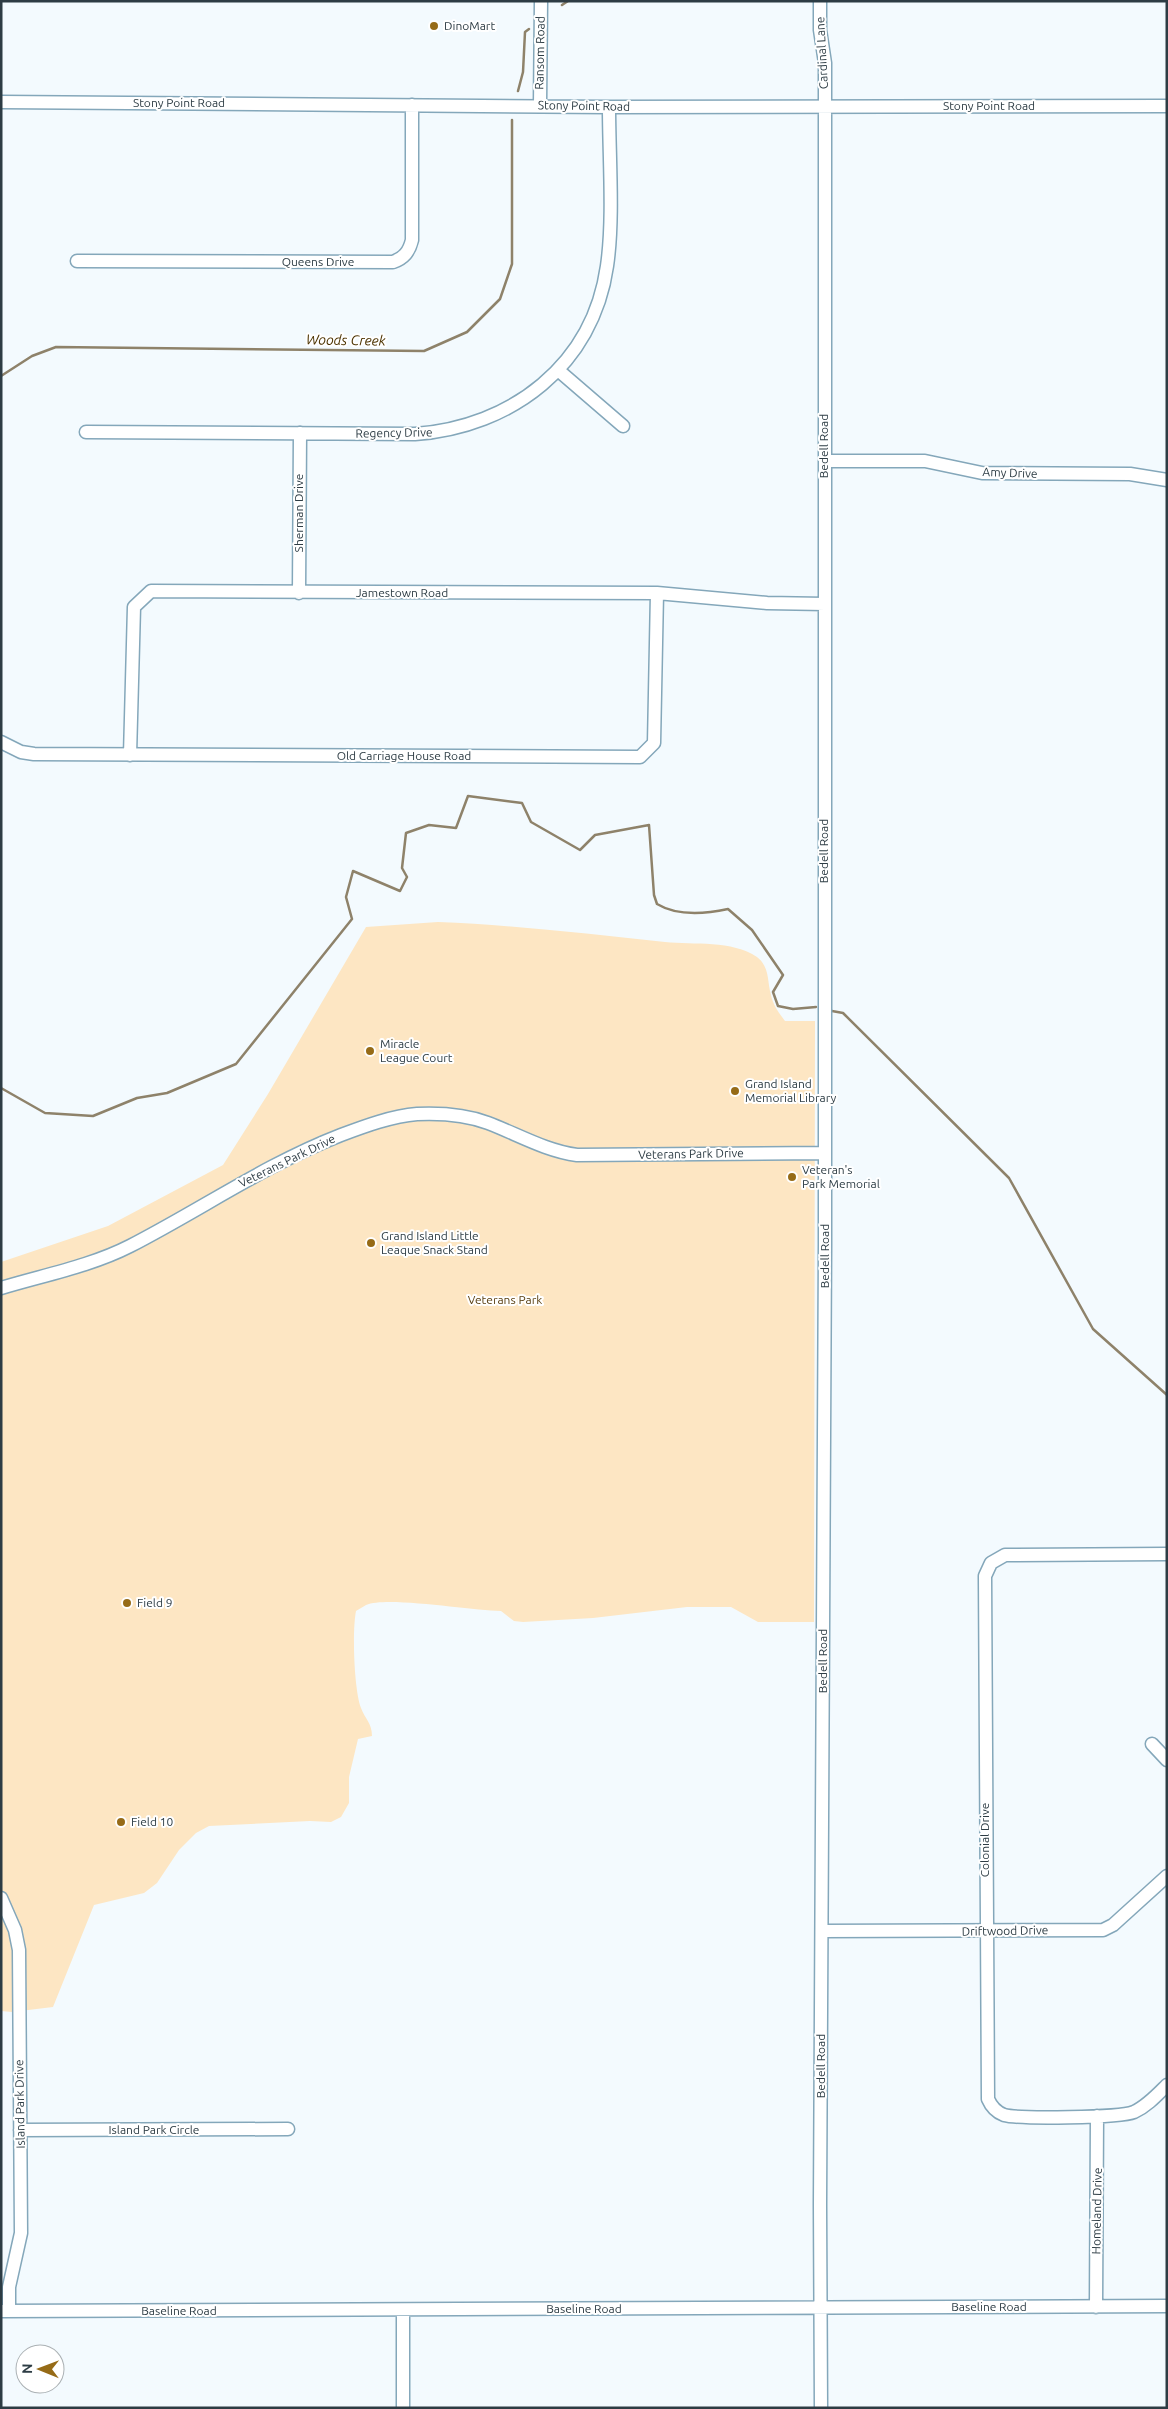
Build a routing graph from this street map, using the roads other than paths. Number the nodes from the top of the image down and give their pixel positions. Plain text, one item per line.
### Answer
1 (540, 1) edge
2 (820, 1) edge
3 (1, 102) edge
4 (412, 105) junction
5 (540, 105) junction
6 (825, 105) junction
7 (1167, 106) edge
8 (609, 107) junction
9 (77, 262) dead end
10 (558, 370) junction
11 (623, 426) dead end
12 (86, 432) dead end
13 (300, 434) junction
14 (824, 461) junction
15 (1167, 480) edge
16 (299, 593) junction
17 (657, 594) junction
18 (825, 604) junction
19 (1, 742) edge
20 (130, 755) junction
21 (825, 1153) junction
22 (1, 1288) edge
23 (1167, 1554) edge
24 (1152, 1744) dead end
25 (1167, 1760) edge
26 (1167, 1876) edge
27 (1, 1898) edge
28 (822, 1931) junction
29 (985, 1932) junction
30 (1167, 2086) edge
31 (1097, 2116) junction
32 (288, 2129) dead end
33 (20, 2130) junction
34 (1096, 2306) junction
35 (1167, 2306) edge
36 (820, 2308) junction
37 (403, 2310) junction
38 (5, 2311) edge
39 (403, 2408) edge
40 (821, 2408) edge

1 - 5 street, Ransom Road
2 - 6 street, Cardinal Lane
3 - 4 street, Stony Point Road
4 - 5 street, Stony Point Road
4 - 9 street, Queens Drive
5 - 8 street, Stony Point Road
6 - 7 street, Stony Point Road
6 - 8 street, Stony Point Road
6 - 14 street, Bedell Road
8 - 10 street, Regency Drive
10 - 11 street
10 - 13 street, Regency Drive
12 - 13 street, Regency Drive
13 - 16 street, Sherman Drive
14 - 15 street, Amy Drive
14 - 18 street, Bedell Road
16 - 17 street, Jamestown Road
16 - 20 street, Jamestown Road
17 - 18 street, Jamestown Road
17 - 20 street, Old Carriage House Road
18 - 21 street, Bedell Road
19 - 20 street, Old Carriage House Road
21 - 22 street, Veterans Park Drive
21 - 28 street, Bedell Road
23 - 29 street, Colonial Drive
24 - 25 street
26 - 29 street, Driftwood Drive
27 - 33 street, Island Park Drive
28 - 29 street, Driftwood Drive
28 - 36 street, Bedell Road
29 - 31 street, Colonial Drive
30 - 31 street, Colonial Drive
31 - 34 street, Homeland Drive
32 - 33 street, Island Park Circle
33 - 38 street, Island Park Drive
34 - 35 street, Baseline Road
34 - 36 street, Baseline Road
36 - 37 street, Baseline Road
36 - 40 street, Bedell Road
37 - 38 street, Baseline Road
37 - 39 street

